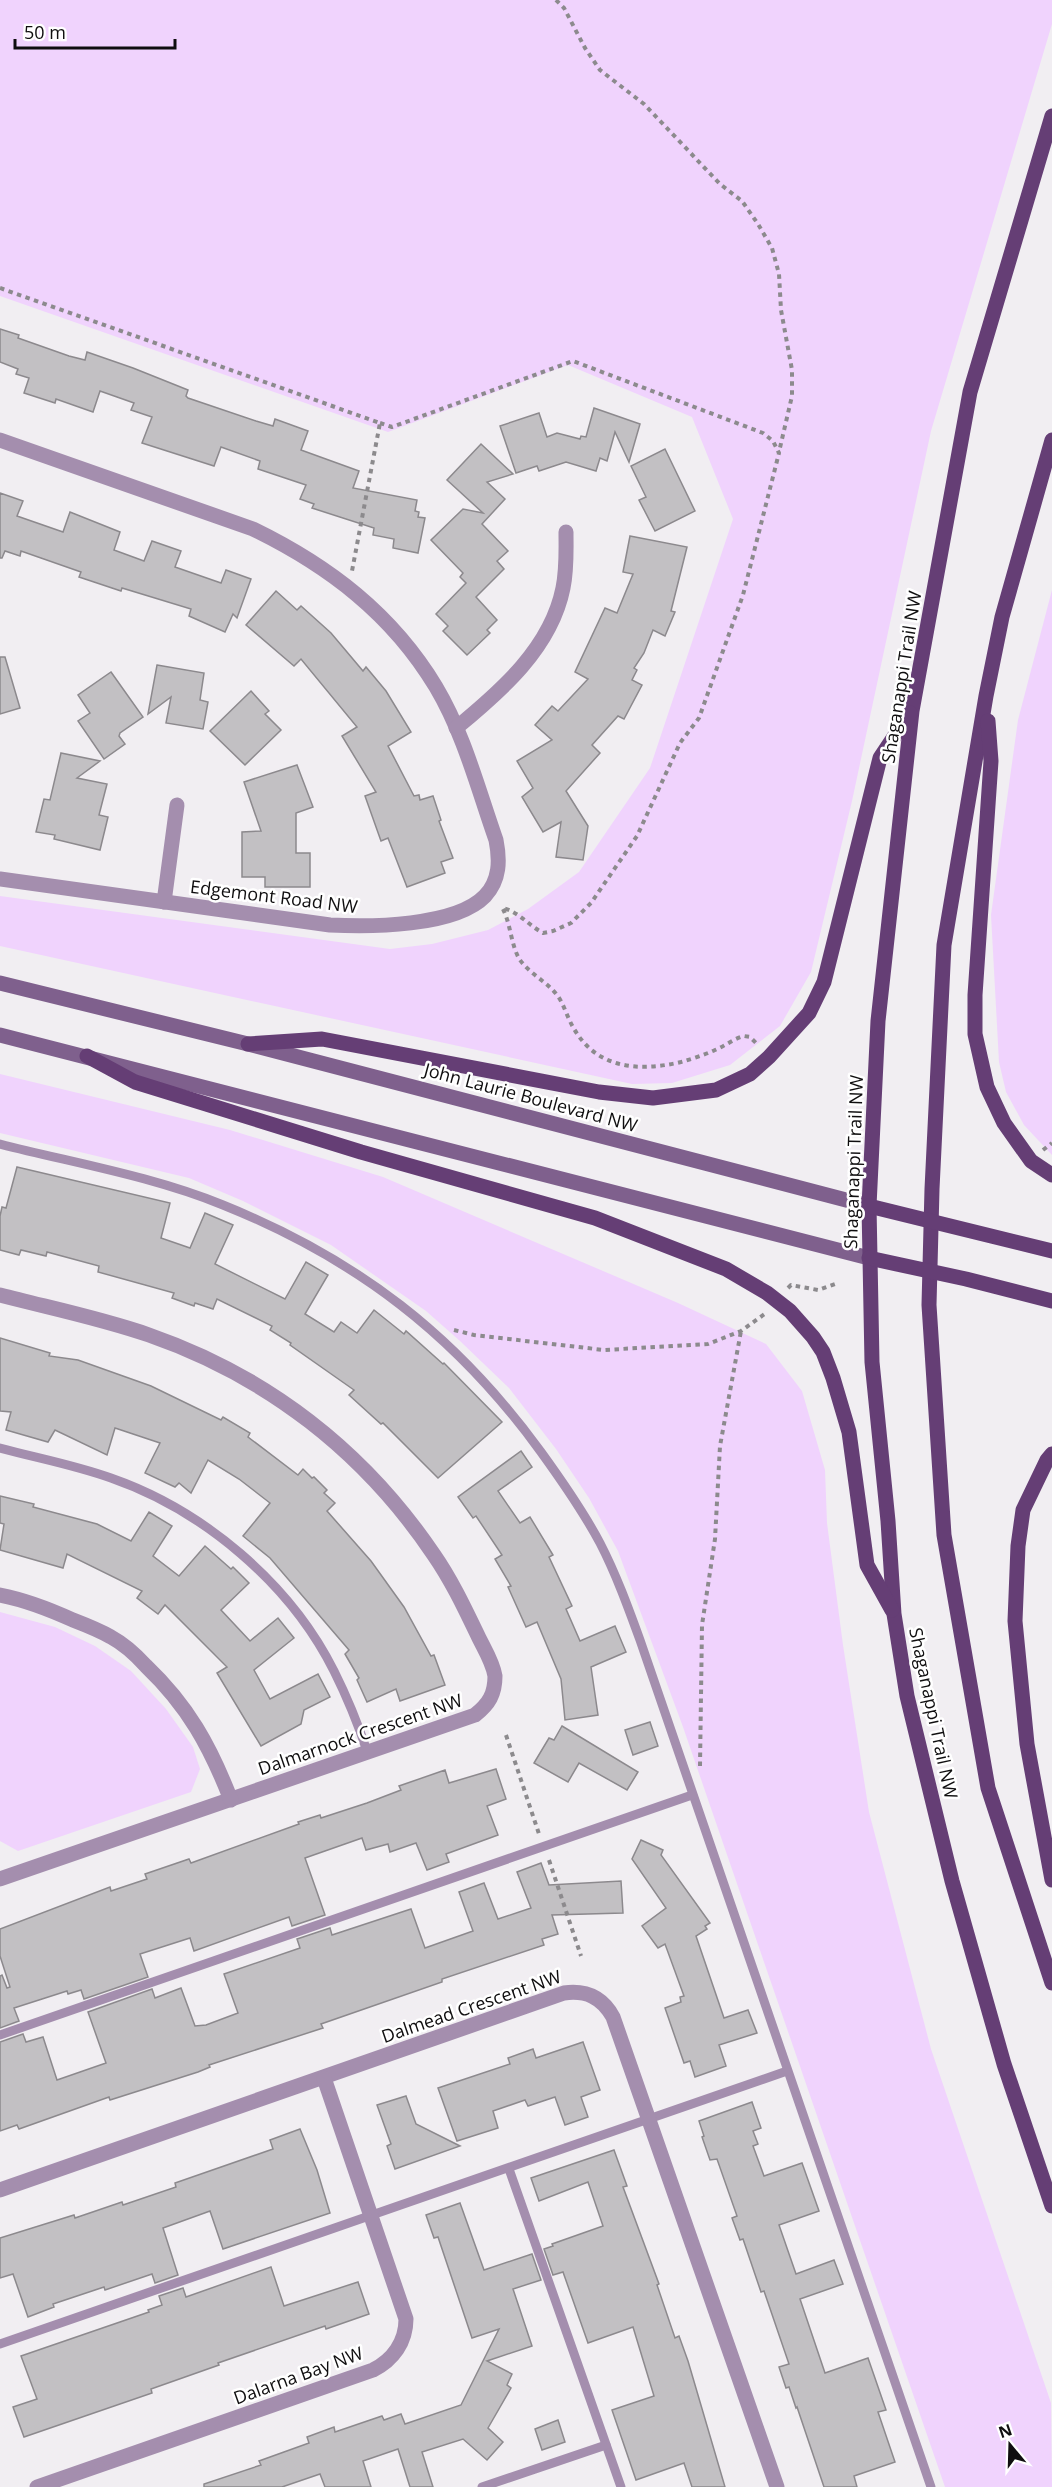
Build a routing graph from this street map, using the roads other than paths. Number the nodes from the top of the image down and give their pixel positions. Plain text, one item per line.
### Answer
1 (1052, 116) edge
2 (0, 440) edge
3 (1052, 440) edge
4 (566, 532) dead end
5 (986, 696) junction
6 (912, 711) junction
7 (456, 728) junction
8 (177, 805) dead end
9 (0, 879) edge
10 (164, 902) junction
11 (0, 983) edge
12 (0, 1035) edge
13 (248, 1044) junction
14 (87, 1056) junction
15 (0, 1144) edge
16 (1052, 1175) edge
17 (869, 1206) junction
18 (931, 1222) junction
19 (1052, 1251) edge
20 (869, 1258) junction
21 (929, 1272) junction
22 (0, 1295) edge
23 (1052, 1301) edge
24 (0, 1448) edge
25 (1052, 1454) edge
26 (0, 1595) edge
27 (894, 1614) junction
28 (368, 1751) junction
29 (692, 1795) junction
30 (231, 1800) junction
31 (0, 1879) edge
32 (1052, 1880) edge
33 (1052, 1983) edge
34 (0, 2035) edge
35 (787, 2071) junction
36 (324, 2078) junction
37 (648, 2120) junction
38 (509, 2169) junction
39 (0, 2190) edge
40 (1052, 2206) edge
41 (371, 2216) junction
42 (0, 2344) edge
43 (606, 2445) junction
44 (37, 2487) edge
45 (482, 2487) edge
46 (621, 2487) edge
47 (777, 2487) edge
48 (931, 2487) edge

1 - 6 main road, Shaganappi Trail NW
2 - 7 street
3 - 5 main road, Shaganappi Trail NW
4 - 7 street
5 - 16 main road
5 - 18 main road, Shaganappi Trail NW
6 - 13 main road
6 - 17 main road, Shaganappi Trail NW
7 - 10 street, Edgemont Road NW
8 - 10 street
9 - 10 street, Edgemont Road NW
11 - 13 main road, John Laurie Boulevard NW
12 - 14 main road
13 - 17 main road, John Laurie Boulevard NW
14 - 20 main road
14 - 27 main road
15 - 29 lane
17 - 18 main road, John Laurie Boulevard NW
17 - 20 main road, Shaganappi Trail NW
18 - 19 main road, John Laurie Boulevard NW
18 - 21 main road, Shaganappi Trail NW
20 - 21 main road
20 - 27 main road, Shaganappi Trail NW
21 - 23 main road
21 - 33 main road, Shaganappi Trail NW
22 - 28 street, Dalmarnock Crescent NW
24 - 28 lane
25 - 32 main road
26 - 30 street
27 - 40 main road, Shaganappi Trail NW
28 - 30 street, Dalmarnock Crescent NW
29 - 34 lane
29 - 35 lane
30 - 31 street, Dalmarnock Crescent NW
35 - 37 lane
35 - 48 lane
36 - 37 street, Dalmead Crescent NW
36 - 39 street, Dalmead Crescent NW
36 - 41 street, Dalarna Bay NW
37 - 38 lane
37 - 47 street, Dalmead Crescent NW
38 - 41 lane
38 - 43 lane
41 - 42 lane
41 - 44 street, Dalarna Bay NW
43 - 45 lane
43 - 46 lane

